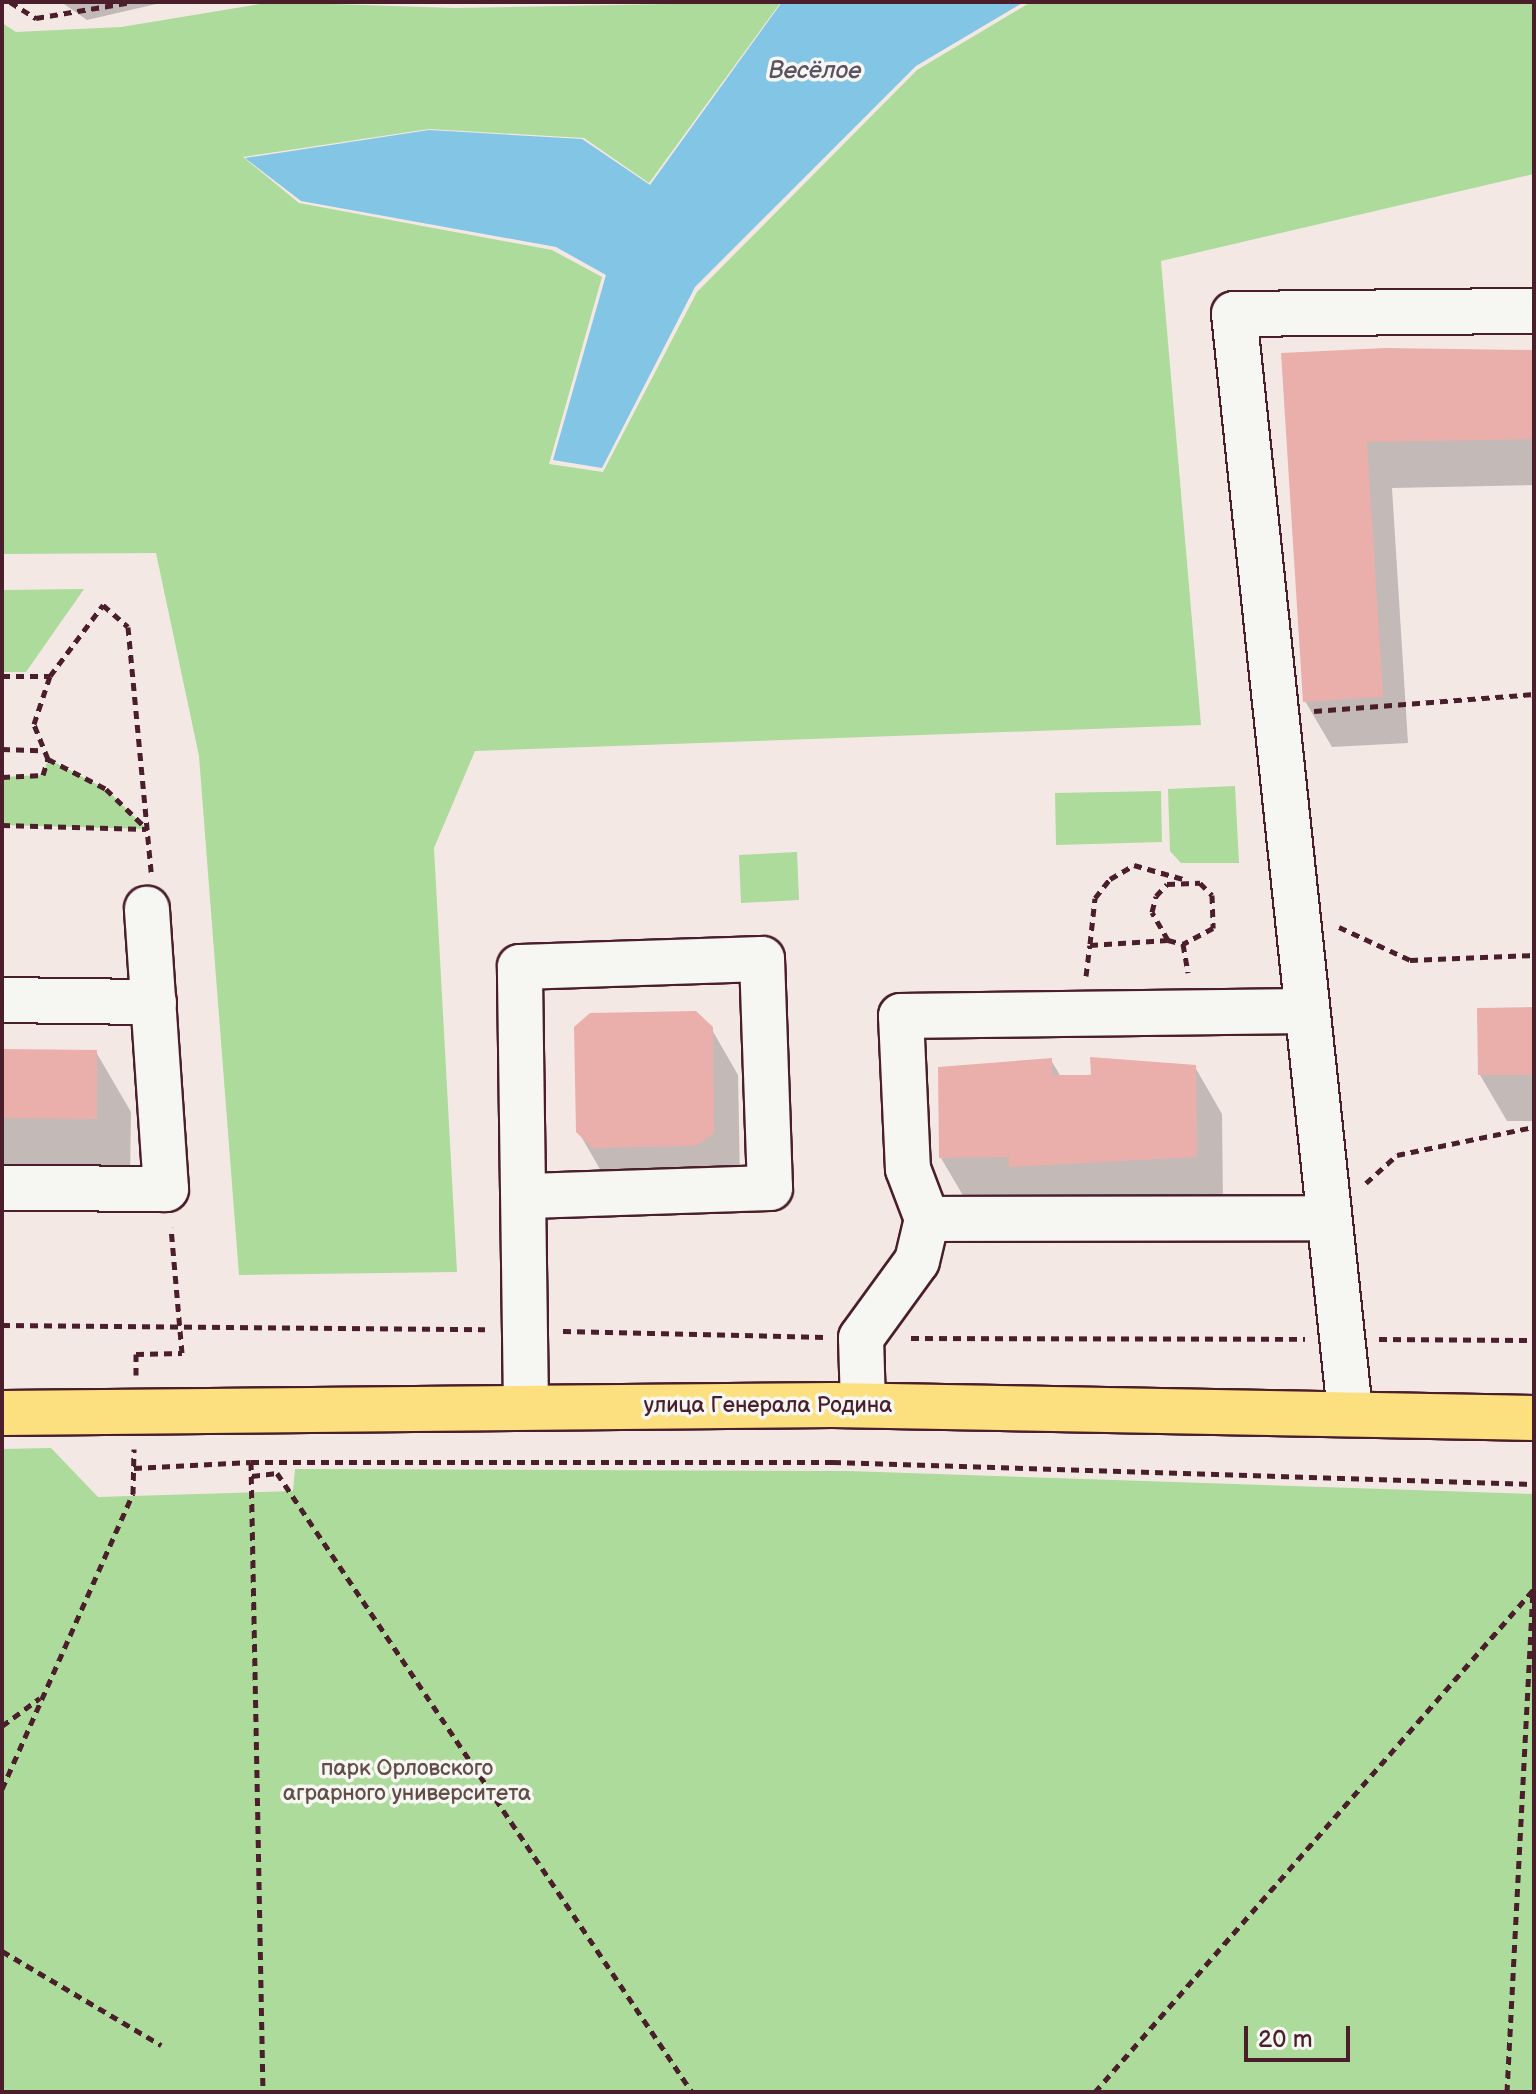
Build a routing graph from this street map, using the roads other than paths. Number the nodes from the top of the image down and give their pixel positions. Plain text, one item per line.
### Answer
1 (1534, 311) edge
2 (147, 909) road end
3 (2, 1000) edge
4 (154, 1002) junction
5 (1304, 1011) junction
6 (2, 1188) edge
7 (528, 1196) junction
8 (1327, 1218) junction
9 (927, 1219) junction
10 (863, 1405) junction
11 (526, 1406) junction
12 (1350, 1412) junction
13 (2, 1413) edge
14 (1534, 1418) edge

1 - 5 lane
2 - 4 lane
3 - 4 lane
4 - 6 lane
5 - 8 lane
5 - 9 lane
7 - 7 lane
7 - 11 lane
8 - 9 lane
8 - 12 lane
9 - 10 lane
10 - 11 main road, улица Генерала Родина
10 - 12 main road, улица Генерала Родина
11 - 13 main road, улица Генерала Родина
12 - 14 main road, улица Генерала Родина

